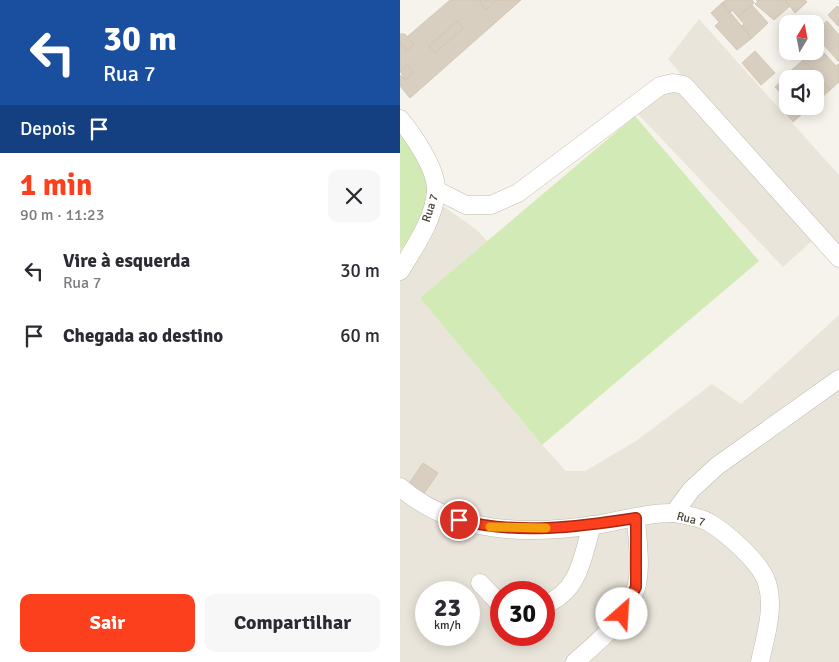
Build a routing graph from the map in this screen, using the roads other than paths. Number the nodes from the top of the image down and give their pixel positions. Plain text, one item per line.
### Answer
1 (400, 119) edge
2 (436, 190) junction
3 (839, 258) edge
4 (400, 271) edge
5 (839, 379) edge
6 (400, 487) edge
7 (674, 513) junction
8 (636, 518) junction
9 (592, 525) junction
10 (480, 583) dead end
11 (490, 593) edge
12 (555, 600) edge
13 (575, 662) edge
14 (760, 662) edge

1 - 2 street, Rua 7
2 - 3 street
2 - 4 street, Rua 7
5 - 7 street
6 - 9 street, Rua 7
7 - 8 street, Rua 7
7 - 14 street, Rua 7
8 - 9 street, Rua 7
8 - 13 street
9 - 12 street
10 - 11 street

